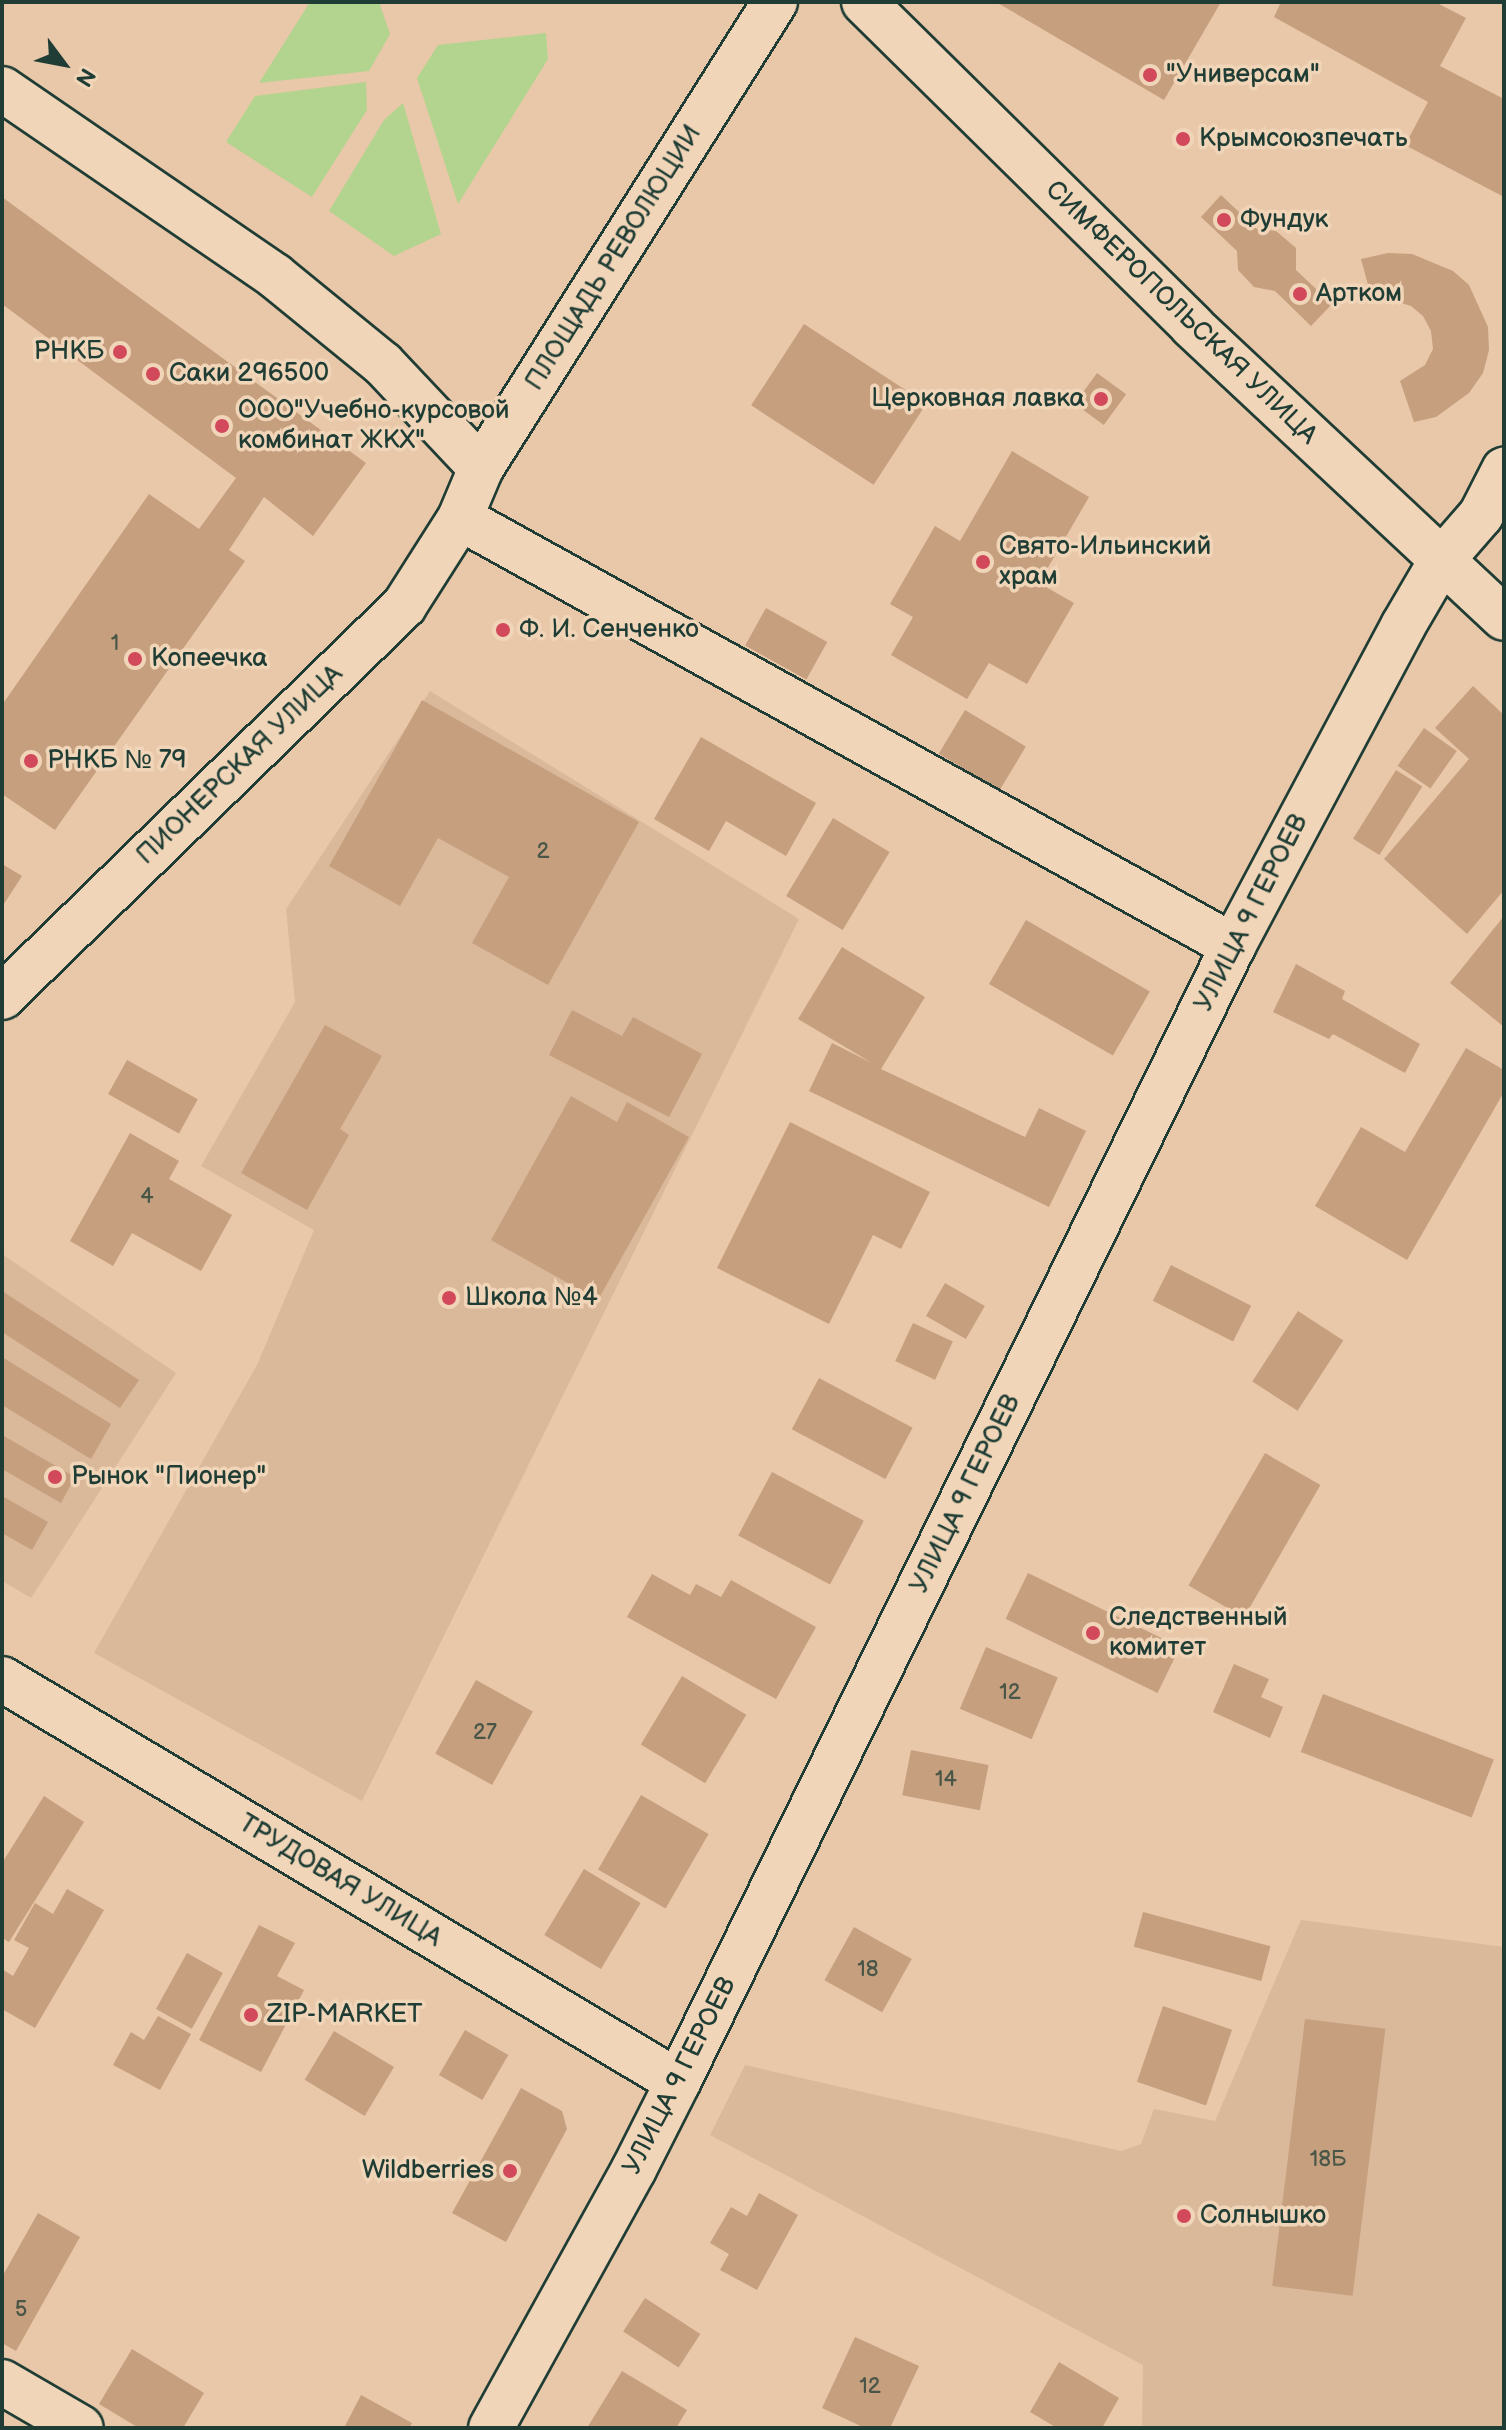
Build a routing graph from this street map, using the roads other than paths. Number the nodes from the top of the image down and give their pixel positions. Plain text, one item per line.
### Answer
1 (775, 2) edge
2 (864, 2) edge
3 (2, 89) edge
4 (481, 468) junction
5 (1504, 470) edge
6 (460, 518) junction
7 (1441, 561) junction
8 (1504, 618) edge
9 (1233, 946) junction
10 (2, 997) edge
11 (2, 1679) edge
12 (678, 2082) junction
13 (18, 2403) edge
14 (81, 2428) edge
15 (491, 2428) edge

1 - 4 street, ПЛОЩАДЬ РЕВОЛЮЦИИ
2 - 7 street, СИМФЕРОПОЛЬСКАЯ УЛИЦА
3 - 4 street
4 - 6 street, ПЛОЩАДЬ РЕВОЛЮЦИИ
5 - 7 street, УЛИЦА 9 ГЕРОЕВ
6 - 9 street
6 - 10 street, ПИОНЕРСКАЯ УЛИЦА
7 - 8 street, СИМФЕРОПОЛЬСКАЯ УЛИЦА
7 - 9 street, УЛИЦА 9 ГЕРОЕВ
9 - 12 street, УЛИЦА 9 ГЕРОЕВ
11 - 12 street, ТРУДОВАЯ УЛИЦА
12 - 15 street, УЛИЦА 9 ГЕРОЕВ
13 - 14 street

